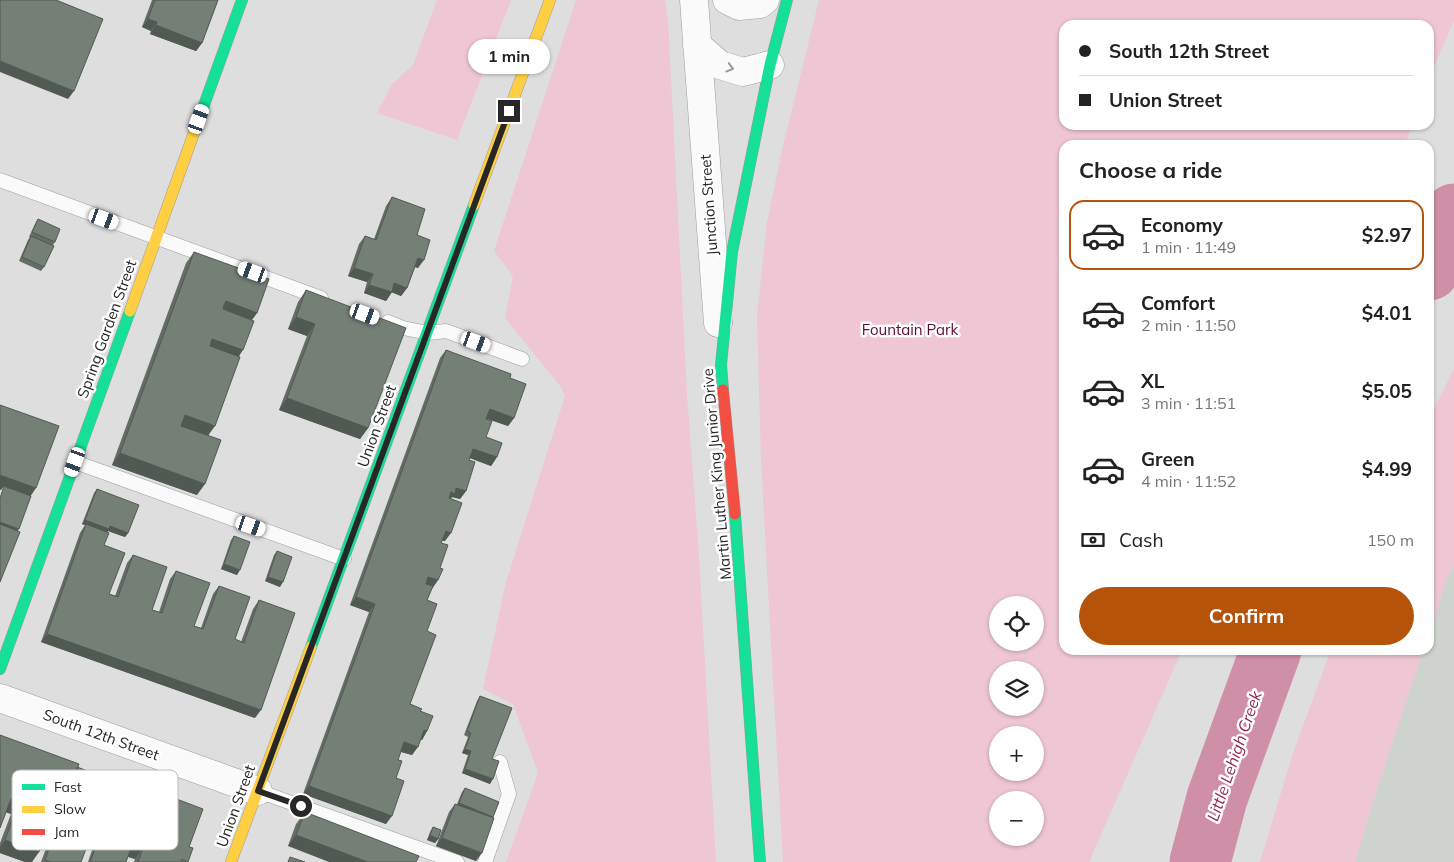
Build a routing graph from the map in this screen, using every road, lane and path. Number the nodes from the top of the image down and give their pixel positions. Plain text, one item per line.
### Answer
1 (242, 0) edge
2 (550, 0) edge
3 (694, 0) edge
4 (727, 0) edge
5 (765, 0) edge
6 (787, 0) edge
7 (697, 44) junction
8 (770, 65) junction
9 (0, 180) edge
10 (156, 238) junction
11 (337, 304) edge
12 (374, 317) edge
13 (428, 333) junction
14 (522, 359) dead end
15 (721, 365) junction
16 (75, 462) junction
17 (344, 559) junction
18 (0, 669) edge
19 (0, 698) edge
20 (500, 762) edge
21 (258, 791) junction
22 (231, 862) edge
23 (457, 862) edge
24 (485, 862) edge
25 (760, 862) edge

1 - 10 street, Spring Garden Street
2 - 13 street, Union Street
3 - 7 street, Junction Street
4 - 5 street
6 - 8 street, Martin Luther King Junior Drive
7 -> 8 street
7 - 15 street, Junction Street
8 - 15 street, Martin Luther King Junior Drive
9 - 10 lane
10 - 11 lane
10 - 16 street, Spring Garden Street
12 - 13 lane
13 - 14 lane
13 - 17 street, Union Street
15 - 25 street, Martin Luther King Junior Drive
16 - 17 lane
16 - 18 street, Spring Garden Street
17 - 21 street, Union Street
19 - 21 street, South 12th Street
20 - 24 lane
21 - 22 street, Union Street
21 - 23 lane, South 12th Street

